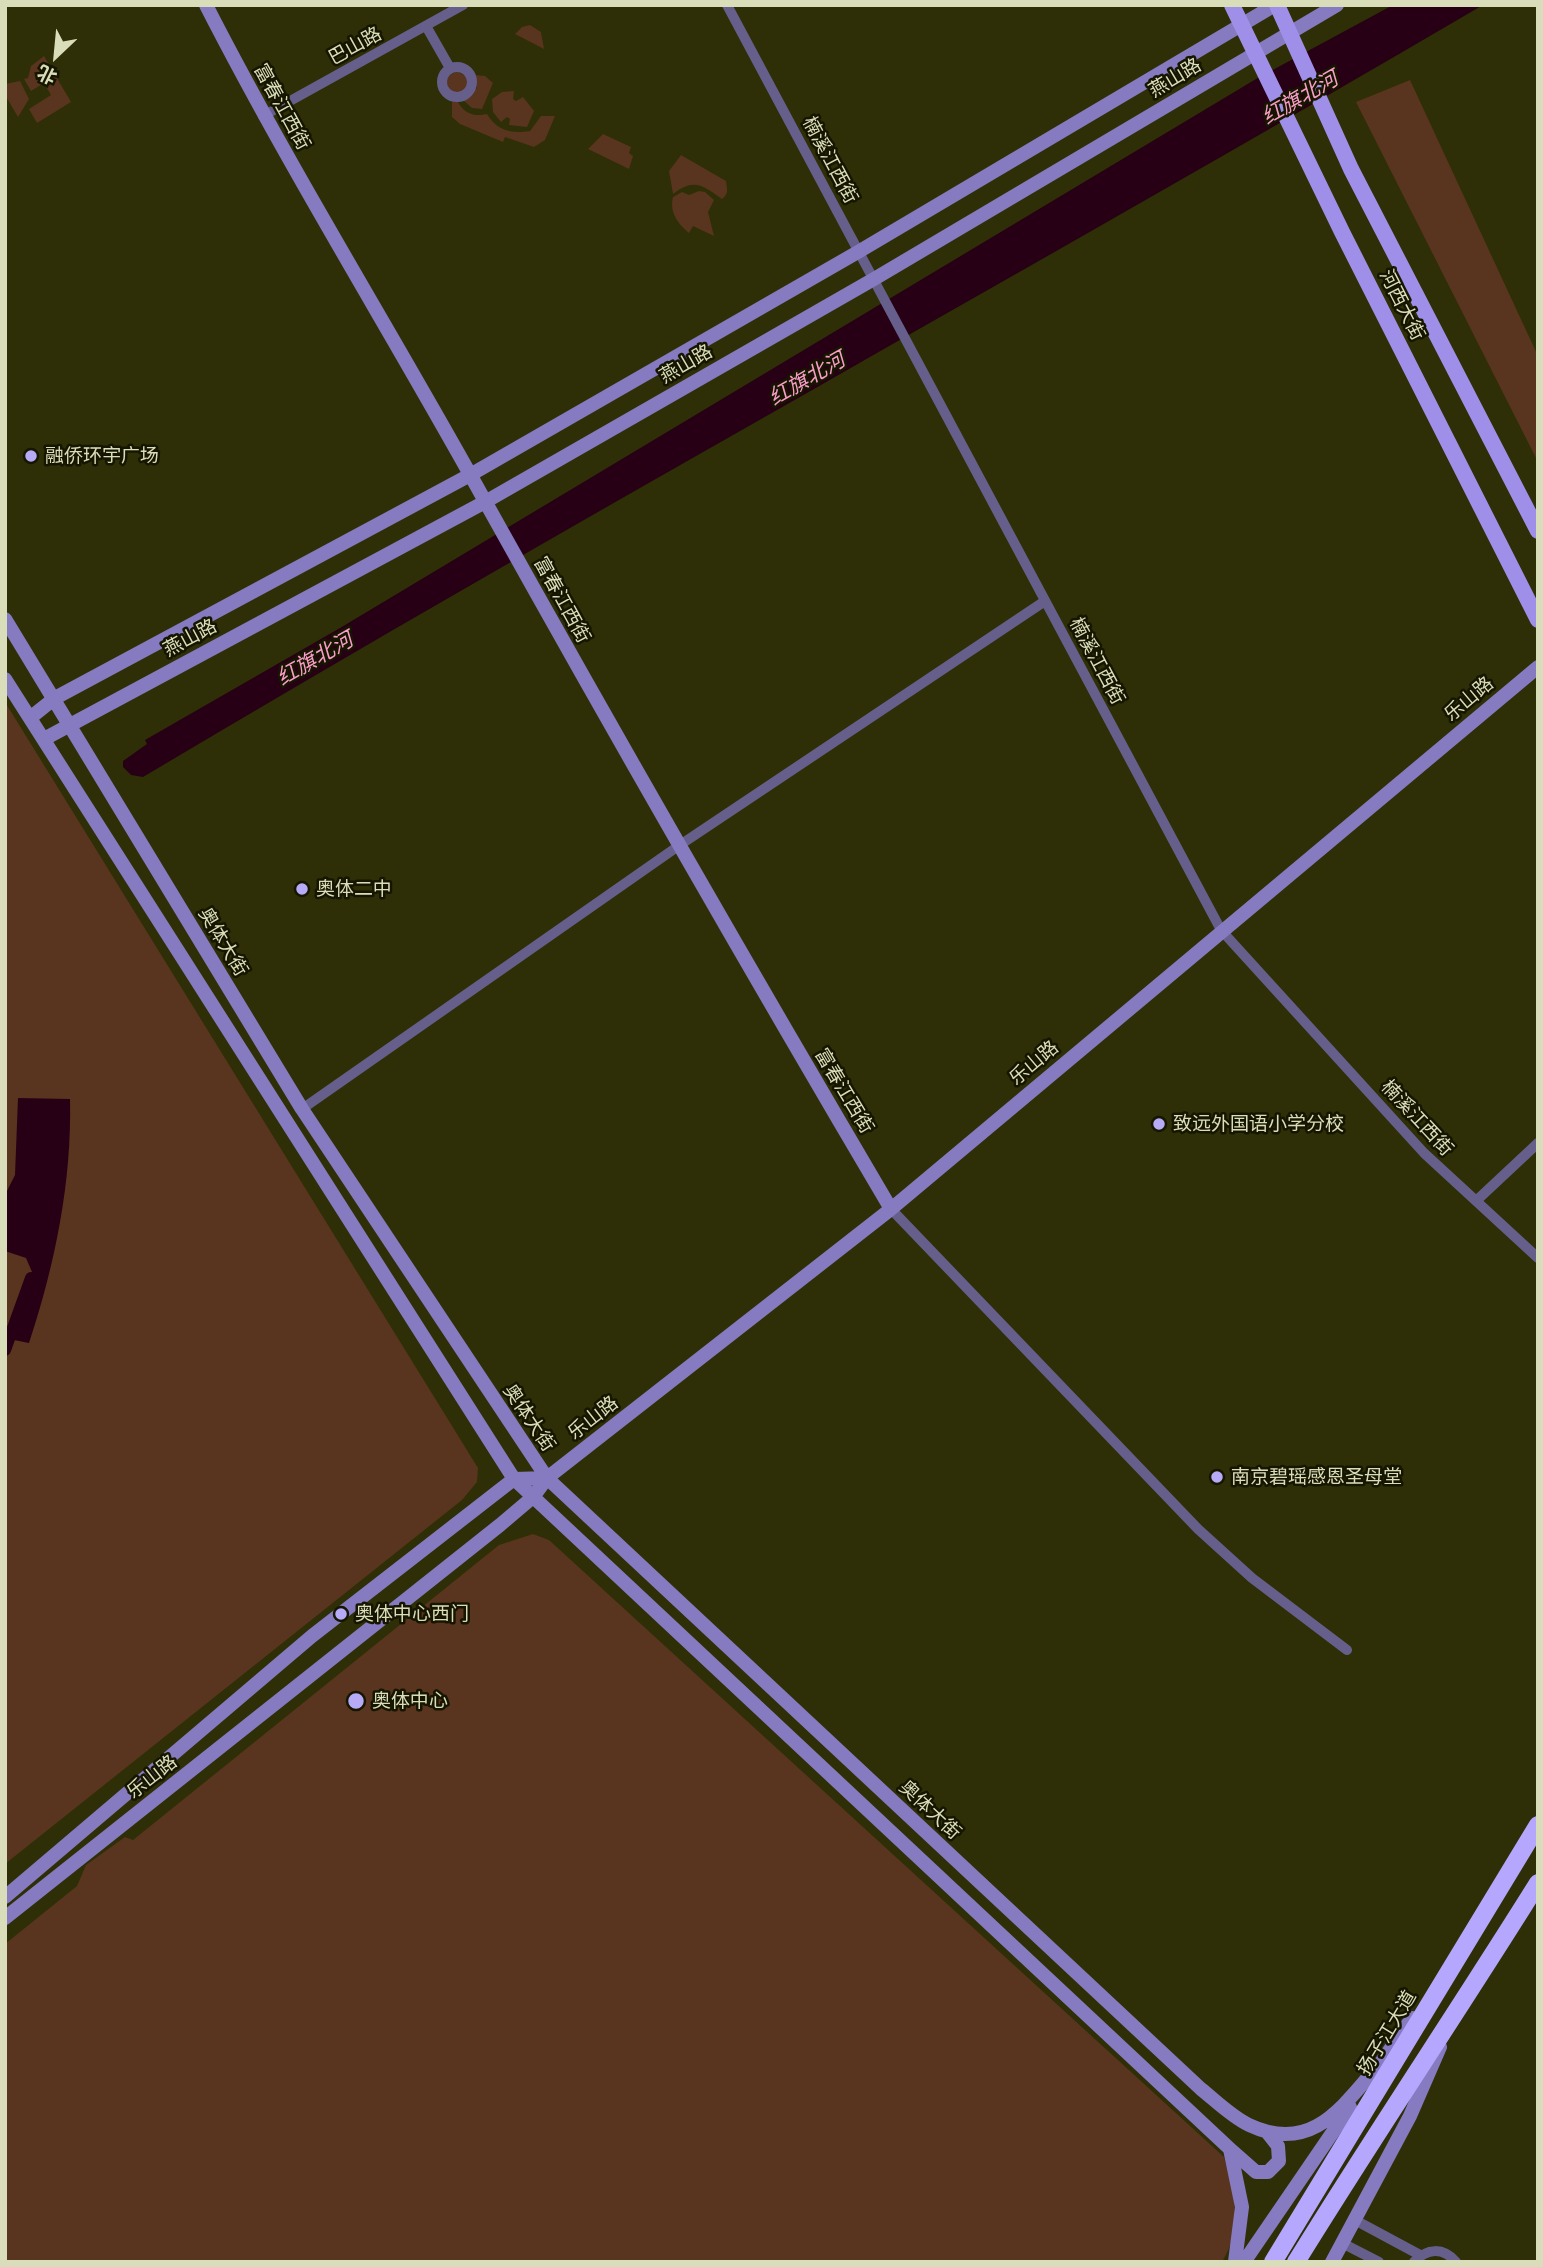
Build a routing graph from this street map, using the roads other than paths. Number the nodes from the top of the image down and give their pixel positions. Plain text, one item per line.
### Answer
1 (206, 5) edge
2 (463, 5) edge
3 (727, 5) edge
4 (1232, 5) edge
5 (1276, 5) edge
6 (1337, 5) edge
7 (1242, 25) junction
8 (426, 26) junction
9 (1290, 32) junction
10 (1255, 52) junction
11 (450, 68) dead end
12 (263, 116) junction
13 (859, 252) junction
14 (874, 279) junction
15 (470, 475) junction
16 (485, 502) junction
17 (1538, 531) edge
18 (1045, 601) junction
19 (5, 619) edge
20 (1538, 620) edge
21 (1538, 667) edge
22 (5, 679) edge
23 (55, 698) junction
24 (30, 718) junction
25 (70, 725) junction
26 (44, 739) junction
27 (677, 847) junction
28 (1221, 930) junction
29 (302, 1109) junction
30 (1538, 1143) edge
31 (1476, 1201) junction
32 (891, 1209) junction
33 (1538, 1258) edge
34 (547, 1478) junction
35 (514, 1479) junction
36 (533, 1497) junction
37 (1347, 1650) dead end
38 (1538, 1825) edge
39 (1538, 1883) edge
40 (5, 1897) edge
41 (1486, 1910) junction
42 (5, 1918) edge
43 (1450, 2024) junction
44 (1384, 2059) junction
45 (1267, 2132) junction
46 (1230, 2148) junction
47 (1353, 2219) junction
48 (1342, 2244) junction
49 (1417, 2259) edge
50 (1236, 2262) edge
51 (1244, 2262) edge
52 (1273, 2262) edge
53 (1296, 2262) edge
54 (1332, 2262) edge
55 (1379, 2262) edge
56 (1456, 2262) edge

1 - 12 main road, 富春江西街
2 - 8 street, 巴山路
3 - 13 street, 楠溪江西街
4 - 7 main road, 河西大街
5 - 7 main road, 燕山路
5 - 9 main road, 河西大街
6 - 9 main road, 燕山路
7 - 10 main road, 河西大街
7 - 13 main road, 燕山路
8 - 11 street
8 - 12 street, 巴山路
9 - 10 main road, 燕山路
9 - 17 main road, 河西大街
10 - 14 main road, 燕山路
10 - 20 main road, 河西大街
12 - 15 main road, 富春江西街
13 - 14 street, 楠溪江西街
13 - 15 main road, 燕山路
14 - 16 main road, 燕山路
14 - 18 street, 楠溪江西街
15 - 16 main road, 富春江西街
15 - 23 main road, 燕山路
16 - 25 main road, 燕山路
16 - 27 main road, 富春江西街
18 - 27 street
18 - 28 street, 楠溪江西街
19 - 23 main road, 奥体大街
21 - 28 main road, 乐山路
22 - 24 main road
23 - 24 main road, 燕山路
23 - 25 main road, 奥体大街
24 - 26 main road
25 - 26 main road, 燕山路
25 - 29 main road, 奥体大街
26 - 35 main road
27 - 29 street
27 - 32 main road, 富春江西街
28 - 31 street, 楠溪江西街
28 - 32 main road, 乐山路
29 - 34 main road, 奥体大街
30 - 31 street
31 - 33 street, 楠溪江西街
32 - 34 main road, 乐山路
32 - 37 street
34 - 35 main road
34 - 36 main road, 乐山路
34 - 45 main road, 奥体大街
35 - 36 main road
35 - 40 main road, 乐山路
36 - 42 main road, 乐山路
36 - 46 main road
38 - 41 highway, 扬子江大道
39 - 43 highway
41 - 44 main road
41 - 52 highway, 扬子江大道
43 - 47 main road
43 - 53 highway
44 - 45 main road
44 - 51 main road
45 - 46 main road
46 - 50 main road
47 - 48 main road
47 - 49 street
48 - 54 main road
48 - 55 street
49 - 56 street

